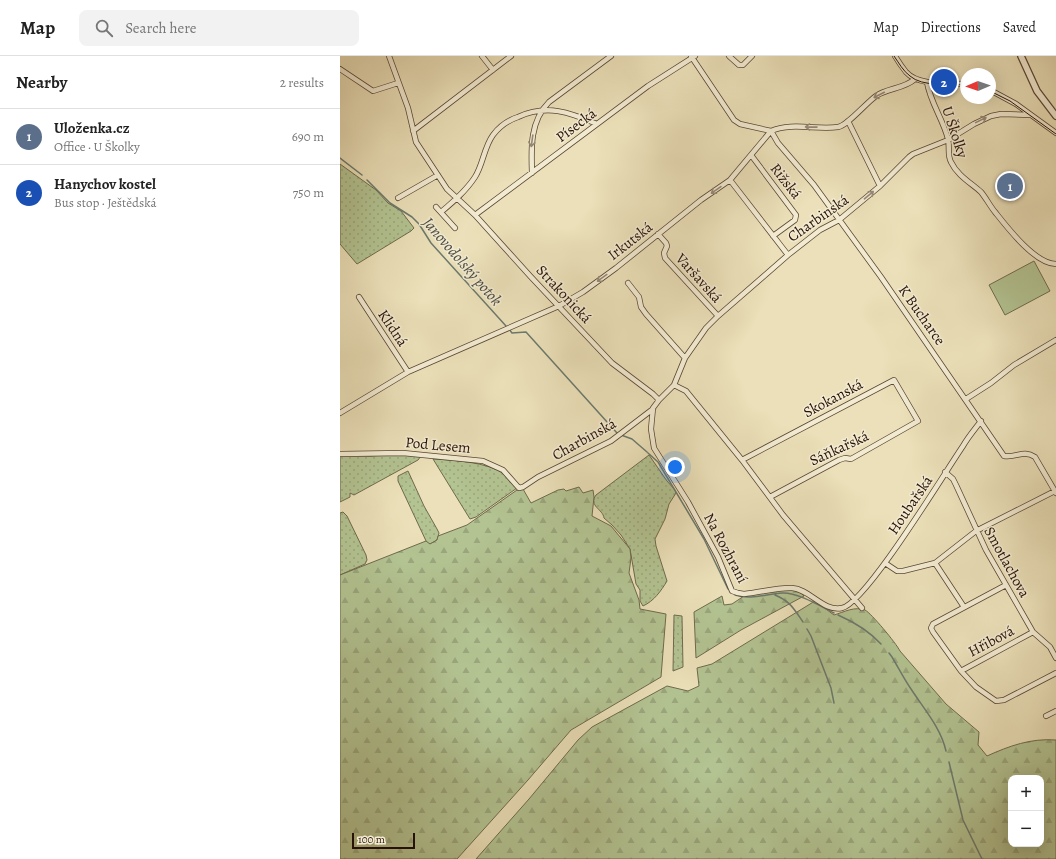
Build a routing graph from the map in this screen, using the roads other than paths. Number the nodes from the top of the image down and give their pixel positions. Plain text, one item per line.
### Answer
1 (389, 56) edge
2 (482, 56) edge
3 (511, 56) edge
4 (610, 56) edge
5 (729, 56) edge
6 (752, 56) edge
7 (895, 56) edge
8 (1021, 56) edge
9 (693, 57) edge
10 (340, 69) edge
11 (493, 70) junction
12 (914, 79) junction
13 (927, 82) junction
14 (398, 83) junction
15 (960, 84) edge
16 (996, 93) edge
17 (542, 110) junction
18 (1055, 114) edge
19 (1031, 115) junction
20 (848, 121) junction
21 (597, 124) junction
22 (414, 131) junction
23 (771, 131) junction
24 (1056, 133) edge
25 (948, 140) junction
26 (751, 155) junction
27 (532, 173) junction
28 (438, 175) junction
29 (730, 180) junction
30 (880, 186) junction
31 (398, 198) dead end
32 (457, 198) junction
33 (436, 208) dead end
34 (441, 212) junction
35 (475, 215) junction
36 (839, 220) junction
37 (455, 228) dead end
38 (658, 234) junction
39 (773, 236) junction
40 (788, 255) junction
41 (1056, 264) edge
42 (628, 283) dead end
43 (359, 297) dead end
44 (558, 306) junction
45 (718, 316) junction
46 (1056, 340) edge
47 (685, 358) junction
48 (408, 372) junction
49 (674, 385) junction
50 (966, 399) junction
51 (659, 400) junction
52 (654, 408) junction
53 (340, 413) edge
54 (918, 421) joint
55 (981, 421) junction
56 (340, 454) edge
57 (742, 460) junction
58 (945, 472) junction
59 (523, 487) joint
60 (1055, 492) edge
61 (770, 496) junction
62 (976, 531) junction
63 (884, 563) junction
64 (935, 563) junction
65 (1006, 585) junction
66 (855, 599) junction
67 (964, 607) junction
68 (862, 608) dead end
69 (1033, 632) junction
70 (1056, 658) edge
71 (961, 671) junction
72 (1056, 673) edge
73 (1056, 711) edge
74 (1046, 716) dead end

1 - 14 street, Strakonická
2 - 11 street
3 - 11 street
4 - 17 street
5 - 6 street
7 - 12 street
8 - 18 street
9 - 21 street, Písecká
9 - 23 street
10 - 14 street
11 - 22 street
12 - 13 street
12 -> 20 street
13 - 15 street
13 - 25 street, U Školky
14 - 22 street, Strakonická
16 - 19 street
17 - 21 street
17 -> 27 street
17 - 32 street
19 - 24 street
25 -> 19 street, Charbinská
20 -> 23 street
20 - 30 street
21 - 27 street, Písecká
22 - 28 street, Strakonická
23 - 26 street, Irkutská
23 - 36 street, K Bucharce
25 - 30 street, Charbinská
25 - 41 street, U Školky
26 - 29 street, Irkutská
26 - 39 street, Rižská
27 - 35 street, Písecká
28 - 31 street
28 - 32 street, Strakonická
29 -> 38 street, Irkutská
29 - 39 street
36 -> 30 street, Charbinská
32 - 34 street
32 - 35 street, Strakonická
33 - 34 street
34 - 37 street
35 - 44 street, Strakonická
36 - 40 street, Charbinská
36 - 50 street, K Bucharce
38 -> 44 street, Irkutská
38 - 45 street, Varšavská
39 - 40 street
40 - 45 street, Charbinská
42 - 47 street
43 - 48 street, Klidná
44 - 48 street, Irkutská
44 - 51 street, Strakonická
45 - 47 street, Charbinská
46 - 50 street
47 - 49 street, Charbinská
48 - 53 street, Irkutská
49 - 51 street, Charbinská
49 - 57 street
50 - 55 street, K Bucharce
51 - 52 street, Na Rozhraní
52 - 59 street, Charbinská
52 - 66 street, Na Rozhraní
54 - 57 street, Skokanská
54 - 61 street, Sáňkařská
55 - 58 street, Houbařská
55 - 60 street, K Bucharce
56 - 59 street, Pod Lesem
57 - 61 street
58 - 62 street, Smotlachova
58 - 63 street, Houbařská
60 - 62 street
61 - 66 street
62 - 64 street
62 - 65 street, Smotlachova
63 - 64 street
63 - 66 street, Houbařská
64 - 67 street
65 - 67 street
65 - 69 street, Smotlachova
66 - 68 street
67 - 71 street
69 - 70 street, Smotlachova
69 - 71 street, Hřibová
71 - 72 street
73 - 74 street

